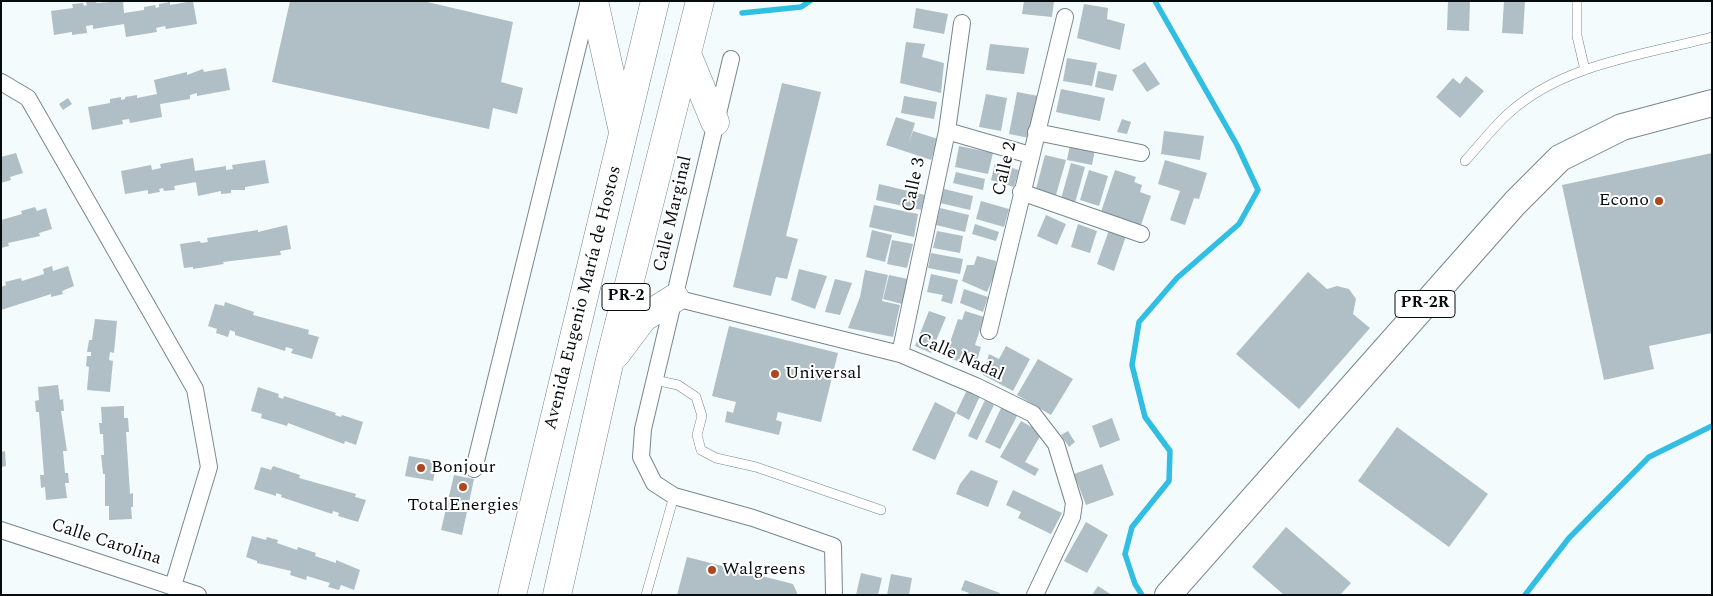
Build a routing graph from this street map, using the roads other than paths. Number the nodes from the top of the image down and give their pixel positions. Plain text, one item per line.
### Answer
1 (589, 1) edge
2 (594, 1) edge
3 (654, 1) edge
4 (700, 1) edge
5 (1577, 1) edge
6 (1065, 17) dead end
7 (962, 23) dead end
8 (1712, 37) edge
9 (687, 54) junction
10 (730, 58) dead end
11 (1585, 70) junction
12 (1, 82) edge
13 (1712, 103) edge
14 (715, 122) junction
15 (947, 131) junction
16 (1036, 132) junction
17 (624, 135) junction
18 (1141, 153) dead end
19 (1030, 155) junction
20 (1465, 161) dead end
21 (1021, 192) junction
22 (1141, 234) dead end
23 (675, 298) junction
24 (989, 331) dead end
25 (900, 354) junction
26 (609, 364) junction
27 (655, 380) junction
28 (474, 470) dead end
29 (674, 496) junction
30 (881, 510) dead end
31 (1, 530) edge
32 (173, 586) junction
33 (198, 595) edge
34 (512, 595) edge
35 (557, 595) edge
36 (646, 595) edge
37 (834, 595) edge
38 (1035, 595) edge
39 (1168, 595) edge

1 - 28 street
2 - 17 highway
3 - 17 highway, Avenida Eugenio María de Hostos / PR-2
4 - 9 highway, PR-2
5 - 11 lane
6 - 16 street, Calle 2
7 - 15 street, Calle 3
8 - 11 lane
9 - 14 highway
9 - 26 highway, PR-2
10 - 14 street, Calle Marginal
11 - 20 lane
12 - 32 street
13 - 39 main road, PR-2R
14 - 23 street, Calle Marginal
15 - 19 street
15 - 25 street, Calle 3
16 - 18 street
16 - 19 street, Calle 2
17 - 34 highway, Avenida Eugenio María de Hostos / PR-2
19 - 21 street, Calle 2
21 - 22 street
21 - 24 street, Calle 2
23 - 25 street, Calle Nadal
23 - 26 highway
23 - 27 street, Calle Marginal
25 - 38 street, Calle Nadal
26 - 35 highway, PR-2
27 - 29 street, Calle Marginal
27 - 30 lane
29 - 36 lane
29 - 37 street, Calle Marginal
31 - 32 street, Calle Carolina
32 - 33 street, Calle Carolina

